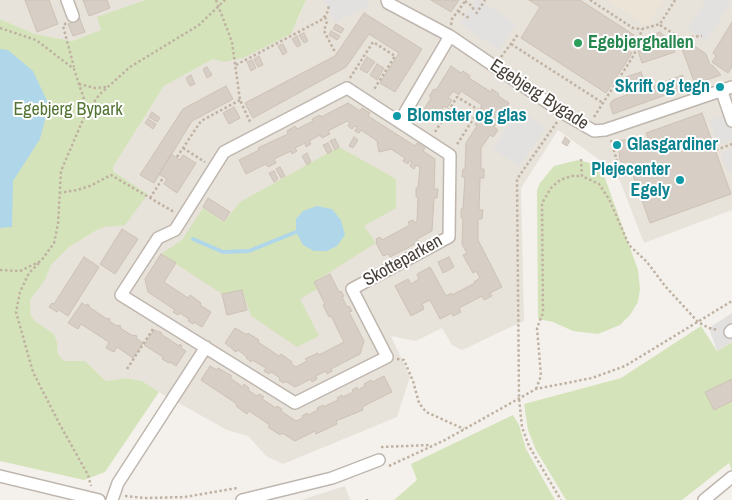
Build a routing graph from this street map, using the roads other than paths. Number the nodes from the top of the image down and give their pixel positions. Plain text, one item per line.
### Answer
1 (67, 0) edge
2 (387, 0) edge
3 (73, 16) road end
4 (450, 36) junction
5 (727, 90) edge
6 (400, 121) junction
7 (732, 121) edge
8 (206, 347) junction
9 (377, 454) road end
10 (0, 476) edge
11 (732, 477) edge
12 (112, 497) edge
13 (95, 499) edge
14 (242, 500) edge
15 (704, 500) edge

1 - 3 street
2 - 4 street, Egebjerg Bygade
4 - 5 street, Egebjerg Bygade
4 - 6 street
5 - 7 street
6 - 8 street
6 - 8 street, Skotteparken
8 - 12 street
9 - 14 street
10 - 13 street
11 - 15 street

